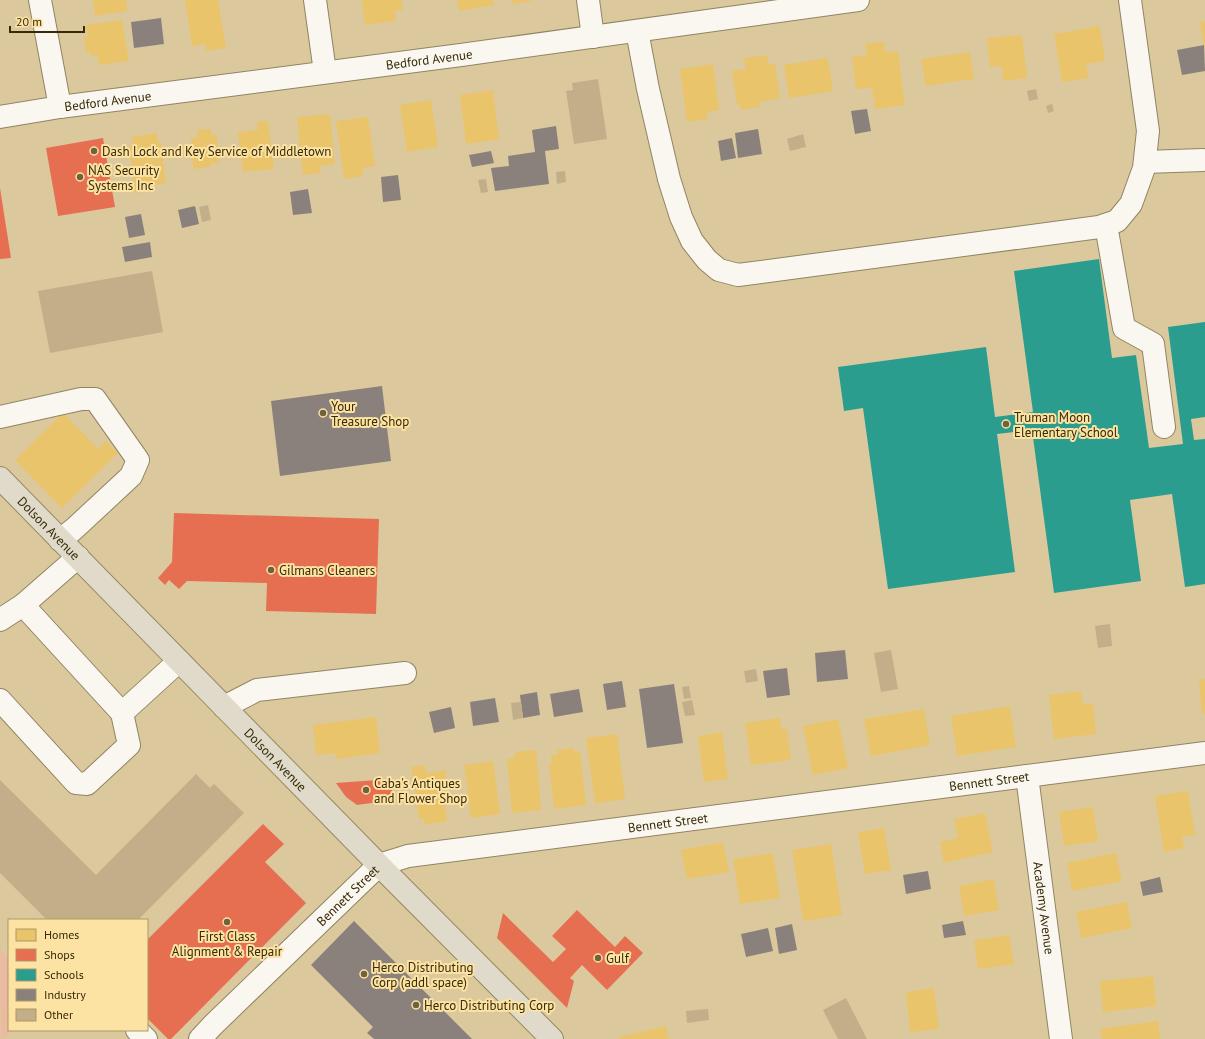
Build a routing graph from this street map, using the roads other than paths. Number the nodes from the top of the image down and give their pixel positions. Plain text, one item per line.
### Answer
1 (40, 0) edge
2 (315, 0) edge
3 (588, 0) edge
4 (857, 0) edge
5 (1130, 0) edge
6 (637, 31) junction
7 (593, 37) junction
8 (325, 72) junction
9 (60, 107) junction
10 (0, 117) edge
11 (1202, 160) dead end
12 (1145, 162) junction
13 (1106, 225) junction
14 (0, 417) edge
15 (1164, 427) dead end
16 (3, 488) edge
17 (60, 540) junction
18 (78, 558) junction
19 (23, 605) junction
20 (0, 620) edge
21 (179, 661) junction
22 (405, 673) dead end
23 (0, 700) edge
24 (224, 707) junction
25 (122, 713) junction
26 (1205, 753) edge
27 (1027, 776) junction
28 (379, 866) junction
29 (137, 1031) edge
30 (146, 1039) edge
31 (200, 1039) edge
32 (552, 1039) edge
33 (1061, 1039) edge

1 - 9 street
2 - 8 street
3 - 7 street
4 - 6 street, Bedford Avenue
5 - 12 street
6 - 7 street, Bedford Avenue
6 - 13 street
7 - 8 street, Bedford Avenue
8 - 9 street, Bedford Avenue
9 - 10 street, Bedford Avenue
11 - 12 street
12 - 13 street
13 - 15 street
14 - 17 street
16 - 17 main road, Dolson Avenue
17 - 18 main road, Dolson Avenue
18 - 19 street
18 - 21 main road, Dolson Avenue
19 - 20 street
19 - 25 street
21 - 24 main road, Dolson Avenue
21 - 25 street
22 - 24 street
23 - 25 street
24 - 28 main road, Dolson Avenue
26 - 27 street, Bennett Street
27 - 28 street, Bennett Street
27 - 33 street, Academy Avenue
28 - 31 street, Bennett Street
28 - 32 main road, Dolson Avenue
29 - 30 street

